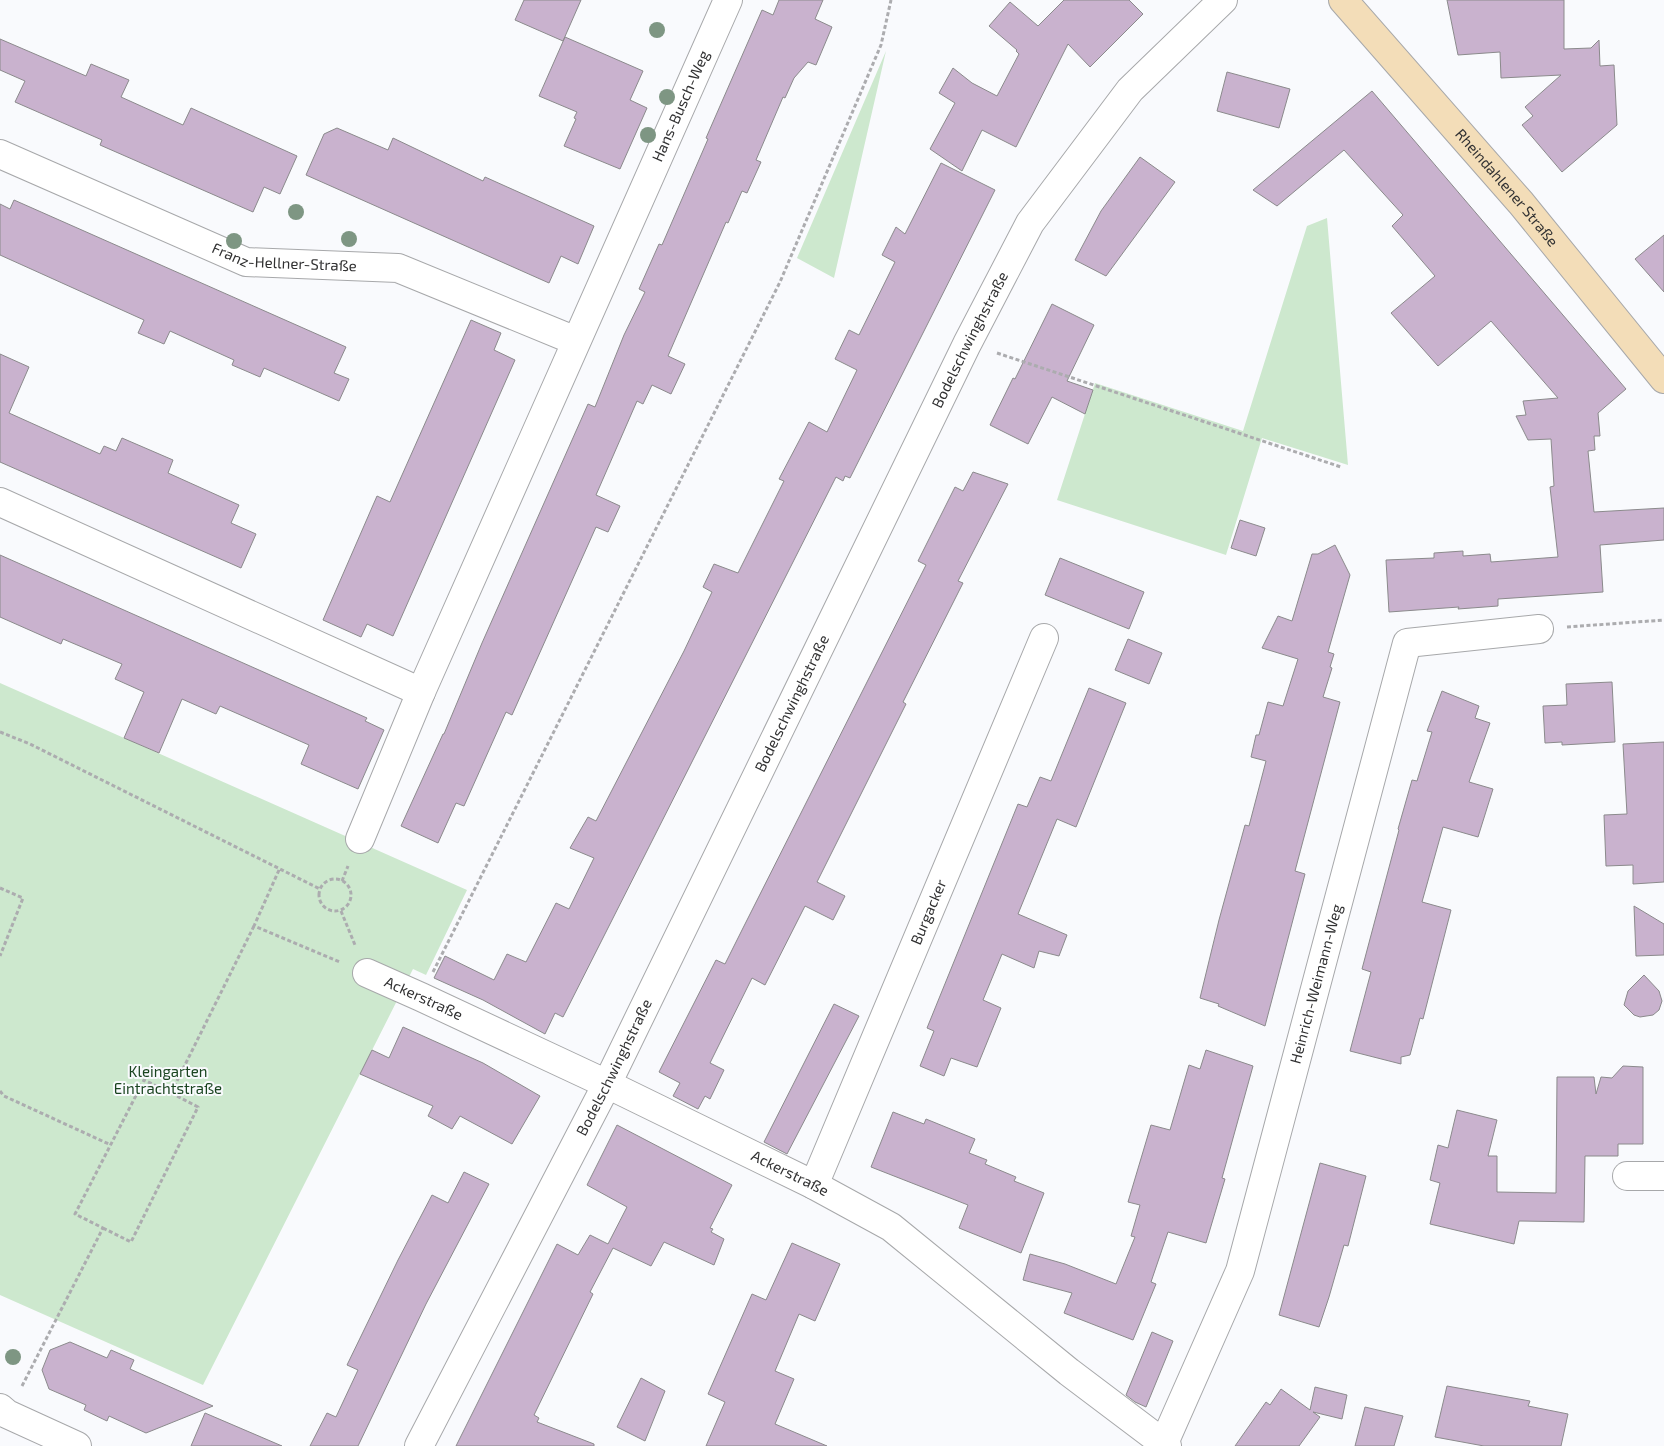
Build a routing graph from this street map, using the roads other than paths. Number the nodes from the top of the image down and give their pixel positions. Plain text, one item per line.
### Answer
1 (728, 0) edge
2 (1223, 0) edge
3 (1344, 0) edge
4 (0, 154) edge
5 (576, 341) junction
6 (1664, 379) edge
7 (0, 502) edge
8 (1539, 630) road end
9 (1044, 638) dead end
10 (421, 692) junction
11 (360, 839) dead end
12 (367, 974) road end
13 (608, 1084) junction
14 (1627, 1176) dead end
15 (1664, 1176) edge
16 (814, 1185) junction
17 (4, 1411) edge
18 (1165, 1445) edge
19 (77, 1446) edge
20 (418, 1446) edge

1 - 5 street, Hans-Busch-Weg
2 - 13 street, Bodelschwinghstraße
3 - 6 main road, Rheindahlener Straße
4 - 5 street, Franz-Hellner-Straße
5 - 10 street
7 - 10 street
8 - 18 street, Heinrich-Weimann-Weg
9 - 16 street, Burgacker
10 - 11 street
12 - 13 street, Ackerstraße
13 - 16 street, Ackerstraße
13 - 20 street, Bodelschwinghstraße
14 - 15 street
16 - 18 street, Ackerstraße
17 - 19 street

